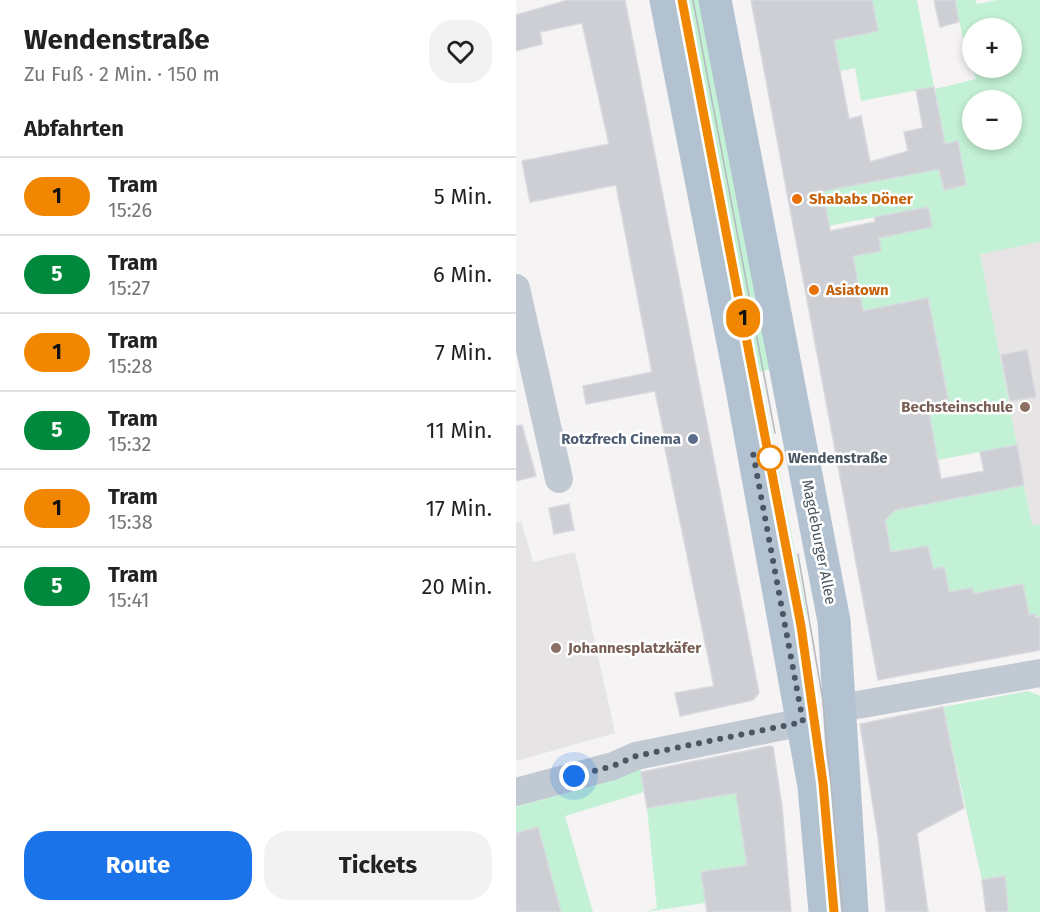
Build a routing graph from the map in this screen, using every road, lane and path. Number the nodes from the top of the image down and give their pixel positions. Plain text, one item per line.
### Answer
1 (666, 0) edge
2 (715, 0) edge
3 (516, 288) edge
4 (560, 479) dead end
5 (1040, 673) edge
6 (840, 708) junction
7 (803, 722) junction
8 (516, 792) edge
9 (825, 912) edge
10 (852, 912) edge

1 - 7 main road
2 - 6 main road, Magdeburger Allee
3 - 4 street
5 - 6 street
6 - 10 main road, Magdeburger Allee
7 - 8 street
7 - 9 main road

